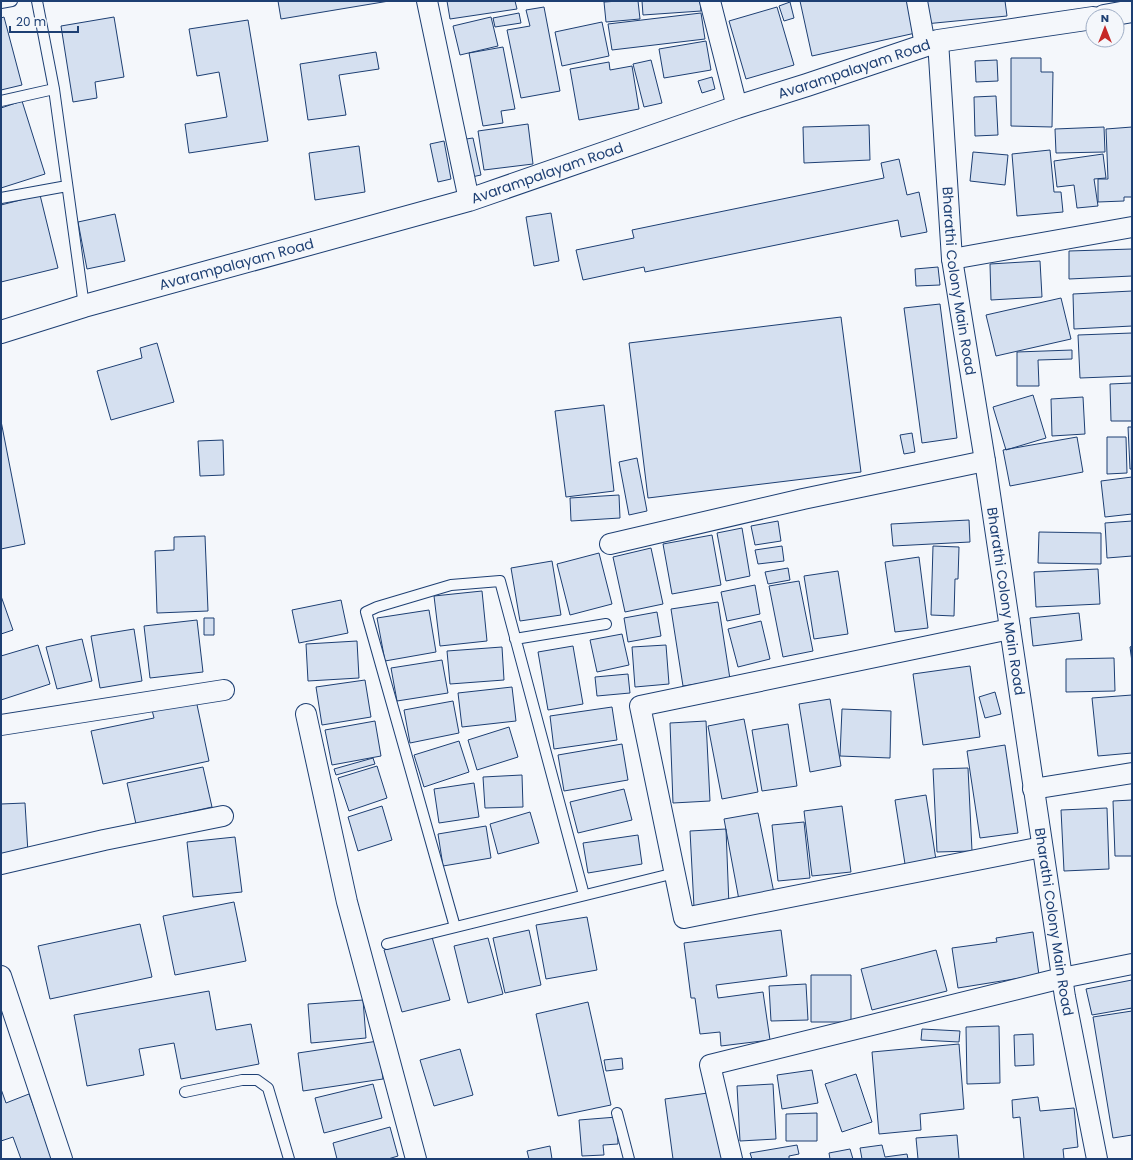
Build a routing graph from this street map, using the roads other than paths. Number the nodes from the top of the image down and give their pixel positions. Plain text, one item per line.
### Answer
1 (12, 1) edge
2 (38, 1) edge
3 (427, 1) edge
4 (710, 1) edge
5 (917, 1) edge
6 (1, 3) edge
7 (1085, 19) edge
8 (931, 43) junction
9 (54, 89) junction
10 (1, 101) edge
11 (737, 107) junction
12 (67, 186) junction
13 (1, 198) edge
14 (469, 200) junction
15 (1132, 226) edge
16 (952, 259) junction
17 (84, 306) junction
18 (1, 332) edge
19 (985, 461) junction
20 (610, 544) dead end
21 (606, 624) dead end
22 (1010, 629) junction
23 (515, 639) junction
24 (224, 690) dead end
25 (306, 714) dead end
26 (1, 725) edge
27 (1132, 773) edge
28 (1034, 789) junction
29 (222, 816) dead end
30 (1042, 847) junction
31 (1, 864) edge
32 (675, 873) junction
33 (584, 895) junction
34 (455, 927) junction
35 (387, 944) dead end
36 (1132, 964) edge
37 (1, 976) edge
38 (1062, 978) junction
39 (5, 1002) edge
40 (185, 1092) dead end
41 (617, 1113) dead end
42 (62, 1159) edge
43 (289, 1159) edge
44 (416, 1159) edge
45 (629, 1159) edge
46 (732, 1159) edge
47 (1097, 1159) edge

1 - 6 lane
2 - 9 lane
3 - 14 street
4 - 11 street
5 - 8 street, Bharathi Colony Main Road
7 - 8 street, Avarampalayam Road
8 - 11 street, Avarampalayam Road
8 - 16 street, Bharathi Colony Main Road
9 - 10 lane
9 - 12 lane
11 - 14 street, Avarampalayam Road
12 - 13 lane
12 - 17 lane
14 - 17 street, Avarampalayam Road
15 - 16 street
16 - 19 street, Bharathi Colony Main Road
17 - 18 street, Avarampalayam Road
19 - 20 street
19 - 22 street, Bharathi Colony Main Road
21 - 23 lane
22 - 28 street, Bharathi Colony Main Road
22 - 32 street
23 - 33 lane
23 - 34 lane
24 - 26 street
25 - 44 street
27 - 28 street
28 - 30 street, Bharathi Colony Main Road
29 - 31 street
30 - 32 street
30 - 38 street, Bharathi Colony Main Road
32 - 33 lane
33 - 34 lane
34 - 35 lane
36 - 38 street
37 - 39 street
38 - 46 street
38 - 47 street, Bharathi Colony Main Road
39 - 42 street
40 - 43 lane
41 - 45 lane

